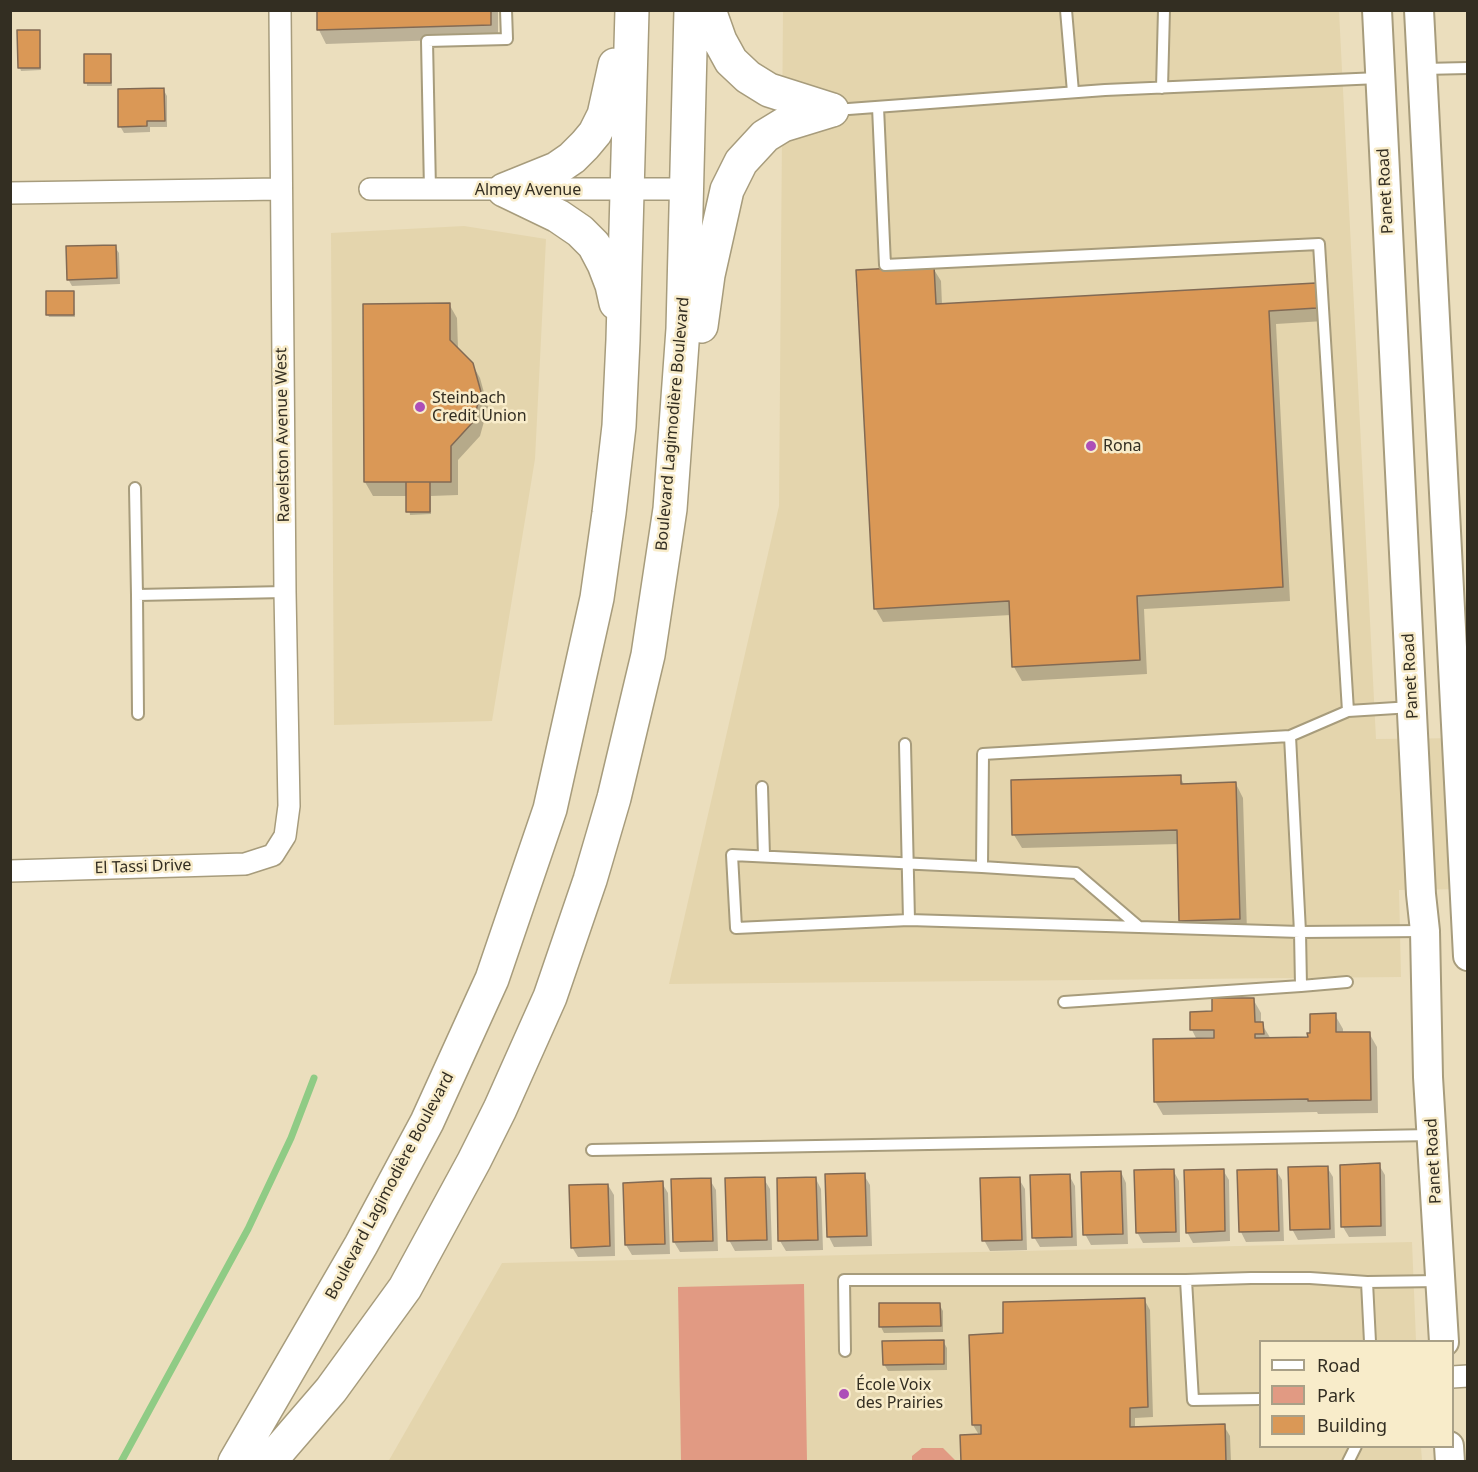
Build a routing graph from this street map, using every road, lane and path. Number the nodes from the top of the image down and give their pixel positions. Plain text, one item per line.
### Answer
1 (280, 10) edge
2 (506, 10) edge
3 (625, 10) edge
4 (632, 10) edge
5 (691, 10) edge
6 (709, 10) edge
7 (1066, 10) edge
8 (1164, 10) edge
9 (1377, 10) edge
10 (1419, 10) edge
11 (1467, 68) edge
12 (1422, 69) junction
13 (1381, 78) junction
14 (1162, 88) junction
15 (1073, 92) junction
16 (878, 107) junction
17 (832, 110) junction
18 (280, 189) junction
19 (370, 189) dead end
20 (627, 189) junction
21 (687, 189) junction
22 (430, 190) junction
23 (504, 190) junction
24 (10, 193) edge
25 (623, 340) junction
26 (679, 386) junction
27 (135, 488) dead end
28 (285, 592) junction
29 (137, 595) junction
30 (1461, 705) edge
31 (1413, 707) junction
32 (1348, 711) junction
33 (138, 714) dead end
34 (1290, 736) junction
35 (904, 744) dead end
36 (762, 787) dead end
37 (273, 855) joint
38 (764, 856) junction
39 (907, 863) junction
40 (982, 867) junction
41 (10, 871) edge
42 (1466, 899) edge
43 (909, 921) junction
44 (1139, 927) junction
45 (1425, 931) junction
46 (1300, 932) junction
47 (1467, 956) edge
48 (1347, 982) dead end
49 (1301, 986) junction
50 (1064, 1002) dead end
51 (1432, 1135) junction
52 (592, 1150) dead end
53 (1186, 1280) junction
54 (1440, 1281) junction
55 (1366, 1282) junction
56 (1370, 1340) edge
57 (1444, 1340) edge
58 (844, 1351) dead end
59 (1259, 1399) edge
60 (235, 1461) edge
61 (268, 1461) edge

1 - 18 street, Ravelston Avenue West
2 - 22 lane
3 - 23 main road
4 - 20 main road, Boulevard Lagimodière Boulevard
5 - 21 main road, Boulevard Lagimodière Boulevard
6 - 17 main road
7 - 15 lane
8 - 14 lane
9 - 13 street, Panet Road
10 - 12 street
11 - 12 lane
12 - 30 street
13 - 14 lane
13 - 31 street, Panet Road
14 - 15 lane
15 - 16 lane
16 - 17 lane
16 - 32 lane
17 - 26 main road
18 - 24 street
18 - 28 street, Ravelston Avenue West
19 - 22 street, Almey Avenue
20 - 21 street, Almey Avenue
20 - 23 street, Almey Avenue
20 - 25 main road, Boulevard Lagimodière Boulevard
21 - 26 main road, Boulevard Lagimodière Boulevard
22 - 23 street, Almey Avenue
23 - 25 main road
25 - 60 main road, Boulevard Lagimodière Boulevard
26 - 61 main road, Boulevard Lagimodière Boulevard
27 - 29 lane
28 - 29 lane
28 - 37 street, Ravelston Avenue West
29 - 33 lane
30 - 31 street
30 - 42 street
31 - 32 lane
31 - 45 street, Panet Road
32 - 34 lane
34 - 40 lane
34 - 46 lane
35 - 39 lane
36 - 38 lane
37 - 41 street, El Tassi Drive
38 - 39 lane
38 - 43 lane
39 - 40 lane
39 - 43 lane
40 - 44 lane
42 - 47 street
43 - 44 lane
44 - 46 lane
45 - 46 lane
45 - 51 street, Panet Road
46 - 49 lane
48 - 49 lane
49 - 50 lane
51 - 52 lane
51 - 54 street, Panet Road
53 - 55 lane
53 - 58 lane
53 - 59 lane
54 - 55 lane
54 - 57 street, Panet Road
55 - 56 lane

